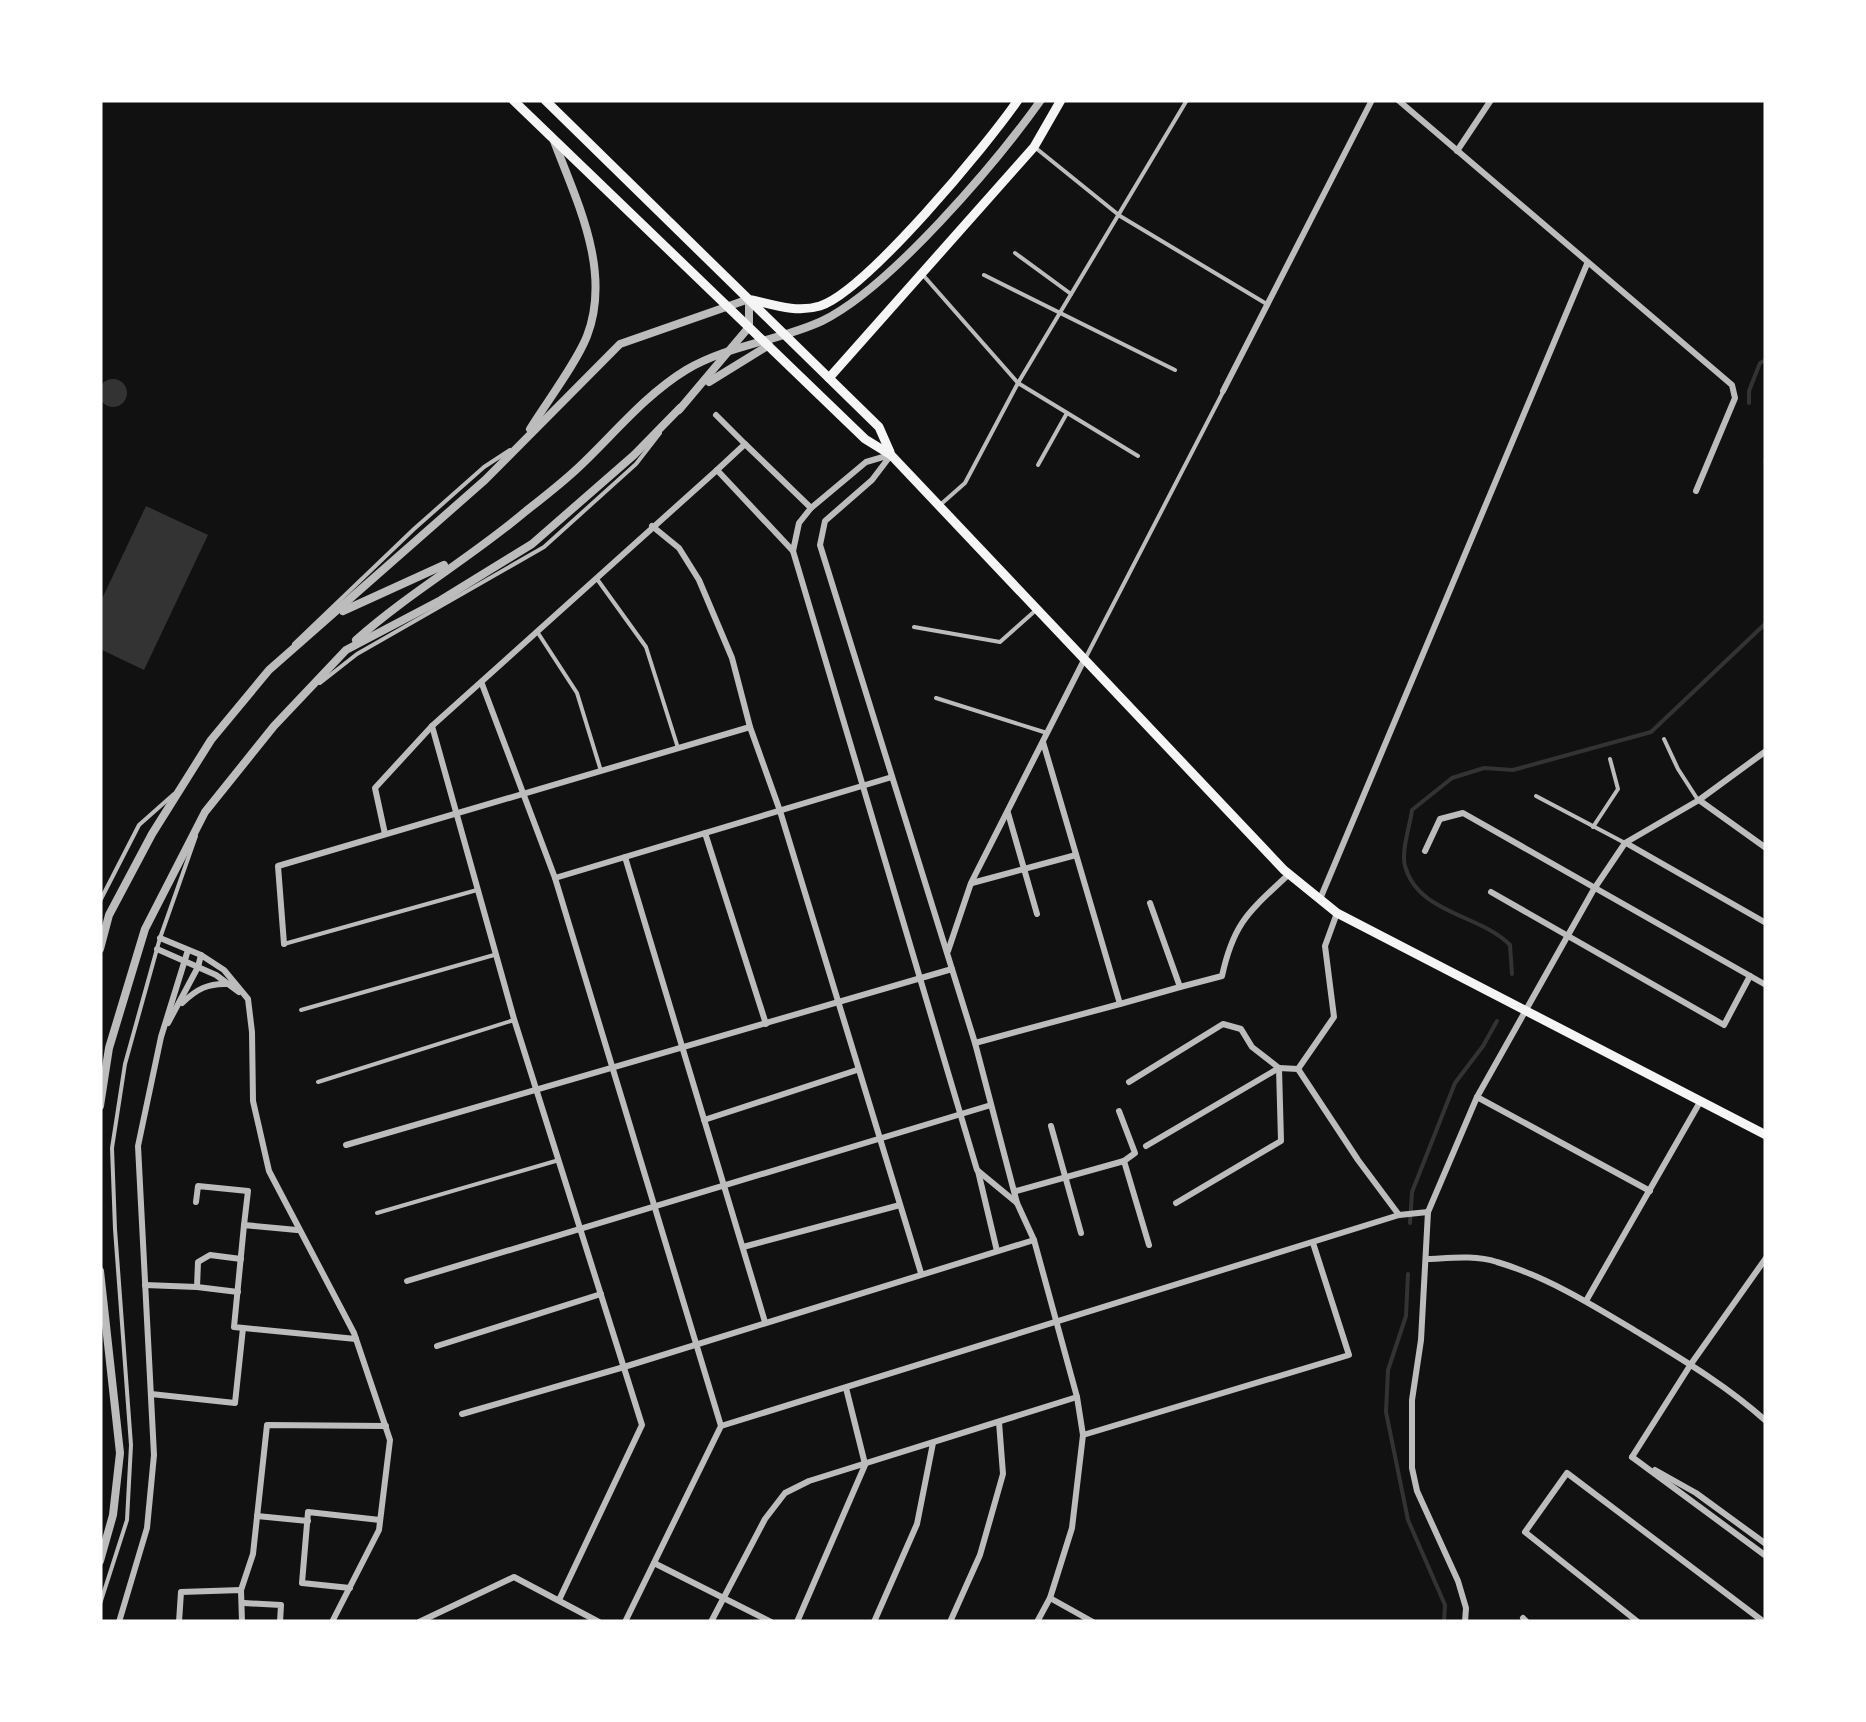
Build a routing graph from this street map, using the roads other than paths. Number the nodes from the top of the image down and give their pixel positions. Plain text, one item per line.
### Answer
1 (513, 100) edge
2 (545, 100) edge
3 (1018, 100) edge
4 (1041, 100) edge
5 (1061, 100) edge
6 (1187, 100) edge
7 (1372, 100) edge
8 (1398, 100) edge
9 (1491, 100) edge
10 (553, 137) junction
11 (1034, 146) junction
12 (1457, 150) junction
13 (1120, 216) junction
14 (1015, 253) dead end
15 (1587, 264) junction
16 (920, 271) junction
17 (984, 275) dead end
18 (1072, 294) junction
19 (749, 299) junction
20 (728, 306) junction
21 (1269, 306) junction
22 (1059, 315) junction
23 (750, 327) junction
24 (768, 345) junction
25 (1175, 370) dead end
26 (829, 378) junction
27 (1018, 384) junction
28 (1223, 391) joint
29 (679, 410) junction
30 (1066, 413) junction
31 (716, 415) dead end
32 (522, 442) junction
33 (746, 444) junction
34 (891, 454) junction
35 (1138, 456) dead end
36 (1038, 465) dead end
37 (717, 470) junction
38 (1696, 491) dead end
39 (940, 505) junction
40 (810, 508) junction
41 (652, 526) junction
42 (793, 551) junction
43 (462, 558) junction
44 (597, 579) junction
45 (1036, 610) junction
46 (330, 618) junction
47 (914, 627) dead end
48 (538, 633) junction
49 (346, 650) junction
50 (1084, 659) junction
51 (268, 670) junction
52 (482, 684) junction
53 (300, 698) junction
54 (936, 698) dead end
55 (432, 726) junction
56 (750, 726) junction
57 (1047, 733) junction
58 (1664, 738) dead end
59 (1043, 742) junction
60 (678, 748) junction
61 (1766, 751) edge
62 (1610, 758) dead end
63 (601, 770) junction
64 (892, 777) junction
65 (865, 785) junction
66 (181, 788) junction
67 (524, 794) junction
68 (1536, 796) dead end
69 (1699, 800) junction
70 (780, 811) junction
71 (205, 812) junction
72 (1007, 812) junction
73 (458, 813) junction
74 (1594, 827) junction
75 (705, 833) junction
76 (385, 834) junction
77 (1625, 843) junction
78 (1766, 848) edge
79 (1424, 850) dead end
80 (1076, 855) junction
81 (624, 857) junction
82 (1023, 870) junction
83 (1289, 874) junction
84 (555, 878) junction
85 (971, 884) junction
86 (1594, 889) junction
87 (477, 890) junction
88 (1491, 892) dead end
89 (1320, 900) junction
90 (100, 901) edge
91 (1150, 903) dead end
92 (1337, 912) junction
93 (1037, 914) dead end
94 (1766, 923) edge
95 (1567, 937) junction
96 (160, 938) junction
97 (284, 944) joint
98 (100, 949) edge
99 (157, 949) junction
100 (188, 950) junction
101 (948, 952) junction
102 (201, 955) junction
103 (496, 955) junction
104 (183, 960) junction
105 (198, 967) junction
106 (952, 969) junction
107 (1750, 976) junction
108 (922, 978) junction
109 (228, 984) junction
110 (1766, 985) edge
111 (1180, 987) junction
112 (248, 999) junction
113 (839, 1003) junction
114 (1120, 1004) junction
115 (177, 1007) junction
116 (301, 1010) dead end
117 (1525, 1011) junction
118 (514, 1020) junction
119 (766, 1024) junction
120 (161, 1038) junction
121 (975, 1043) junction
122 (682, 1048) junction
123 (1280, 1068) junction
124 (615, 1069) junction
125 (1298, 1069) junction
126 (857, 1070) junction
127 (318, 1082) dead end
128 (1130, 1082) dead end
129 (538, 1092) junction
130 (1477, 1096) junction
131 (1700, 1102) junction
132 (100, 1106) edge
133 (991, 1106) junction
134 (1119, 1110) dead end
135 (960, 1115) junction
136 (704, 1120) junction
137 (1051, 1126) dead end
138 (1765, 1131) edge
139 (881, 1140) junction
140 (346, 1145) dead end
141 (1146, 1146) dead end
142 (559, 1160) junction
143 (1124, 1162) junction
144 (977, 1170) junction
145 (1065, 1178) junction
146 (724, 1185) junction
147 (1016, 1191) junction
148 (1650, 1191) junction
149 (196, 1202) dead end
150 (1018, 1203) junction
151 (1176, 1203) dead end
152 (656, 1204) junction
153 (900, 1204) junction
154 (1428, 1212) junction
155 (377, 1214) dead end
156 (1399, 1215) junction
157 (244, 1224) junction
158 (581, 1227) junction
159 (298, 1230) junction
160 (1080, 1234) dead end
161 (1034, 1240) junction
162 (1313, 1243) junction
163 (1148, 1245) dead end
164 (743, 1247) junction
165 (997, 1251) junction
166 (1766, 1258) edge
167 (241, 1259) junction
168 (1428, 1259) junction
169 (100, 1271) edge
170 (921, 1273) junction
171 (408, 1280) dead end
172 (145, 1285) junction
173 (197, 1288) junction
174 (238, 1292) junction
175 (602, 1294) junction
176 (1586, 1302) junction
177 (766, 1322) junction
178 (1058, 1323) junction
179 (244, 1328) junction
180 (356, 1339) junction
181 (698, 1344) junction
182 (437, 1346) dead end
183 (1691, 1364) junction
184 (624, 1367) junction
185 (846, 1388) junction
186 (151, 1394) junction
187 (1077, 1396) junction
188 (462, 1414) dead end
189 (1766, 1421) edge
190 (998, 1422) junction
191 (386, 1426) junction
192 (721, 1426) junction
193 (1083, 1435) junction
194 (933, 1443) junction
195 (1632, 1457) junction
196 (865, 1464) junction
197 (257, 1516) junction
198 (380, 1520) junction
199 (308, 1521) junction
200 (1766, 1544) edge
201 (1766, 1556) edge
202 (100, 1561) edge
203 (654, 1563) junction
204 (350, 1588) junction
205 (241, 1590) junction
206 (723, 1598) junction
207 (1050, 1598) junction
208 (559, 1600) junction
209 (244, 1603) junction
210 (100, 1604) edge
211 (425, 1621) edge
212 (120, 1622) edge
213 (180, 1622) edge
214 (242, 1622) edge
215 (280, 1622) edge
216 (332, 1622) edge
217 (599, 1622) edge
218 (625, 1622) edge
219 (711, 1622) edge
220 (771, 1622) edge
221 (798, 1622) edge
222 (874, 1622) edge
223 (950, 1622) edge
224 (1037, 1622) edge
225 (1094, 1622) edge
226 (1466, 1622) edge
227 (1638, 1622) edge
228 (1764, 1622) edge

1 - 10 main road
2 - 19 main road
3 - 19 main road
4 - 43 street
5 - 11 main road
6 - 13 lane
7 - 21 street
8 - 12 street
9 - 12 street
10 - 20 main road
10 - 32 street
11 - 13 lane
11 - 16 main road
12 - 15 street
13 - 18 lane
13 - 21 lane
14 - 18 lane
15 - 38 street
15 - 89 street
16 - 26 main road
16 - 27 lane
17 - 22 lane
18 - 22 lane
19 - 20 street
19 - 23 street
19 - 26 main road
20 - 23 main road
20 - 32 street
21 - 28 street
22 - 25 lane
22 - 27 lane
23 - 24 main road
23 - 29 street
24 - 29 street
24 - 34 main road
26 - 34 main road
27 - 30 lane
27 - 39 lane
28 - 50 lane
29 - 49 street
29 - 53 lane
30 - 35 lane
30 - 36 lane
31 - 33 street
32 - 46 street
32 - 51 lane
33 - 37 street
33 - 40 street
34 - 39 main road
34 - 40 street
34 - 64 street
37 - 41 street
37 - 42 street
39 - 45 main road
40 - 42 street
41 - 44 street
41 - 56 street
42 - 65 street
43 - 46 street
43 - 49 street
44 - 48 street
44 - 60 lane
45 - 47 lane
45 - 50 main road
46 - 51 street
48 - 52 street
48 - 63 lane
49 - 53 street
50 - 57 street
50 - 83 main road
51 - 66 street
52 - 55 street
52 - 67 street
53 - 71 street
54 - 57 lane
55 - 73 street
55 - 76 street
56 - 60 street
56 - 70 street
57 - 59 street
58 - 69 lane
59 - 72 street
59 - 80 street
60 - 63 street
61 - 69 street
62 - 74 lane
63 - 67 street
64 - 65 street
64 - 101 street
65 - 70 street
65 - 108 street
66 - 90 lane
66 - 98 street
67 - 73 street
67 - 84 street
68 - 74 lane
69 - 77 street
69 - 78 street
70 - 75 street
70 - 113 street
71 - 96 lane
71 - 132 street
72 - 82 street
72 - 85 street
73 - 76 street
73 - 87 street
74 - 77 lane
75 - 81 street
75 - 119 street
76 - 97 street
77 - 86 street
77 - 94 street
79 - 86 street
80 - 82 street
80 - 114 street
81 - 84 street
81 - 122 street
82 - 85 street
82 - 93 street
83 - 89 main road
83 - 111 street
84 - 124 street
85 - 101 street
86 - 95 street
86 - 107 street
87 - 97 lane
87 - 103 street
88 - 95 street
89 - 92 main road
91 - 111 street
92 - 117 main road
92 - 125 street
95 - 107 street
95 - 117 street
96 - 99 lane
96 - 100 street
99 - 104 street
99 - 210 lane
100 - 102 street
100 - 104 street
101 - 106 street
102 - 105 street
102 - 112 street
103 - 116 lane
103 - 118 street
104 - 105 street
104 - 120 street
105 - 109 street
105 - 115 street
106 - 108 street
106 - 121 street
107 - 110 street
108 - 113 street
108 - 135 street
109 - 112 street
109 - 115 street
111 - 114 street
112 - 159 street
113 - 119 street
113 - 126 street
114 - 121 street
115 - 120 street
117 - 130 street
117 - 131 main road
118 - 127 lane
118 - 129 street
119 - 122 street
120 - 172 street
121 - 133 street
122 - 124 street
122 - 136 street
123 - 125 street
123 - 128 street
123 - 141 street
123 - 151 street
124 - 129 street
124 - 152 street
125 - 156 street
126 - 136 street
126 - 139 street
129 - 140 street
129 - 142 street
130 - 148 street
130 - 154 street
131 - 138 main road
131 - 148 street
133 - 135 street
133 - 147 street
134 - 143 street
135 - 139 street
135 - 144 street
136 - 146 street
137 - 145 street
139 - 146 street
139 - 153 street
142 - 155 lane
142 - 158 street
143 - 145 street
143 - 163 street
144 - 150 street
144 - 165 street
145 - 147 street
145 - 160 street
146 - 152 street
146 - 164 street
147 - 150 street
148 - 176 street
149 - 157 street
150 - 161 street
152 - 158 street
152 - 181 street
153 - 164 street
153 - 170 street
154 - 156 street
154 - 168 street
156 - 162 street
157 - 159 street
157 - 167 street
158 - 171 street
158 - 175 street
159 - 180 street
161 - 165 street
161 - 178 street
162 - 178 street
162 - 193 street
164 - 177 street
165 - 170 street
166 - 183 street
167 - 173 street
167 - 174 street
168 - 176 street
168 - 226 street
169 - 202 street
170 - 177 street
172 - 173 street
172 - 186 street
173 - 174 street
174 - 179 street
175 - 182 street
175 - 184 street
176 - 183 street
177 - 181 street
178 - 185 street
178 - 187 street
179 - 180 street
179 - 186 street
180 - 191 street
181 - 184 street
181 - 192 street
183 - 189 street
183 - 195 street
184 - 188 street
184 - 208 street
185 - 192 street
185 - 196 street
186 - 212 street
187 - 190 street
187 - 193 street
190 - 194 street
190 - 223 street
191 - 197 street
191 - 198 street
192 - 203 street
193 - 207 street
194 - 196 street
194 - 222 street
195 - 200 street
195 - 201 street
196 - 206 street
196 - 221 street
197 - 199 street
197 - 205 street
198 - 199 street
198 - 204 street
199 - 204 street
203 - 206 street
203 - 218 street
204 - 216 street
205 - 209 street
205 - 213 street
206 - 219 street
206 - 220 street
207 - 224 street
207 - 225 street
208 - 211 street
208 - 217 street
209 - 214 street
209 - 215 street
227 - 228 street

